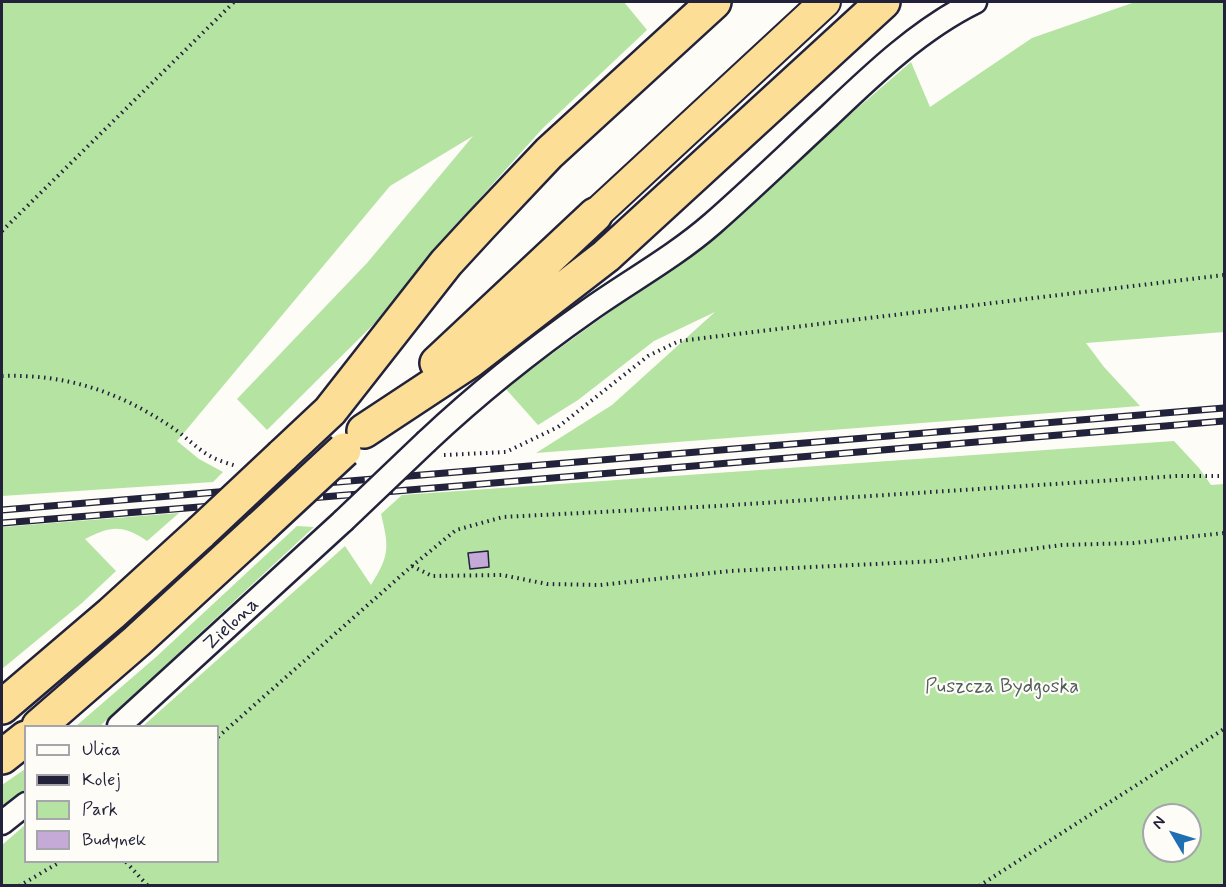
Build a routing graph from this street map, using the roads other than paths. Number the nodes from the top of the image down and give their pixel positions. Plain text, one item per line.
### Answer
1 (714, 2) edge
2 (825, 2) edge
3 (883, 2) edge
4 (975, 2) edge
5 (595, 215) joint
6 (354, 441) junction
7 (2, 707) edge
8 (40, 725) edge
9 (120, 725) edge
10 (24, 740) edge
11 (2, 757) edge
12 (24, 806) edge
13 (2, 823) edge

1 - 7 highway, bridge
2 - 5 highway
3 - 6 highway
4 - 9 street, Zielona, bridge
5 - 6 highway
6 - 8 highway, bridge
10 - 11 highway
12 - 13 street

